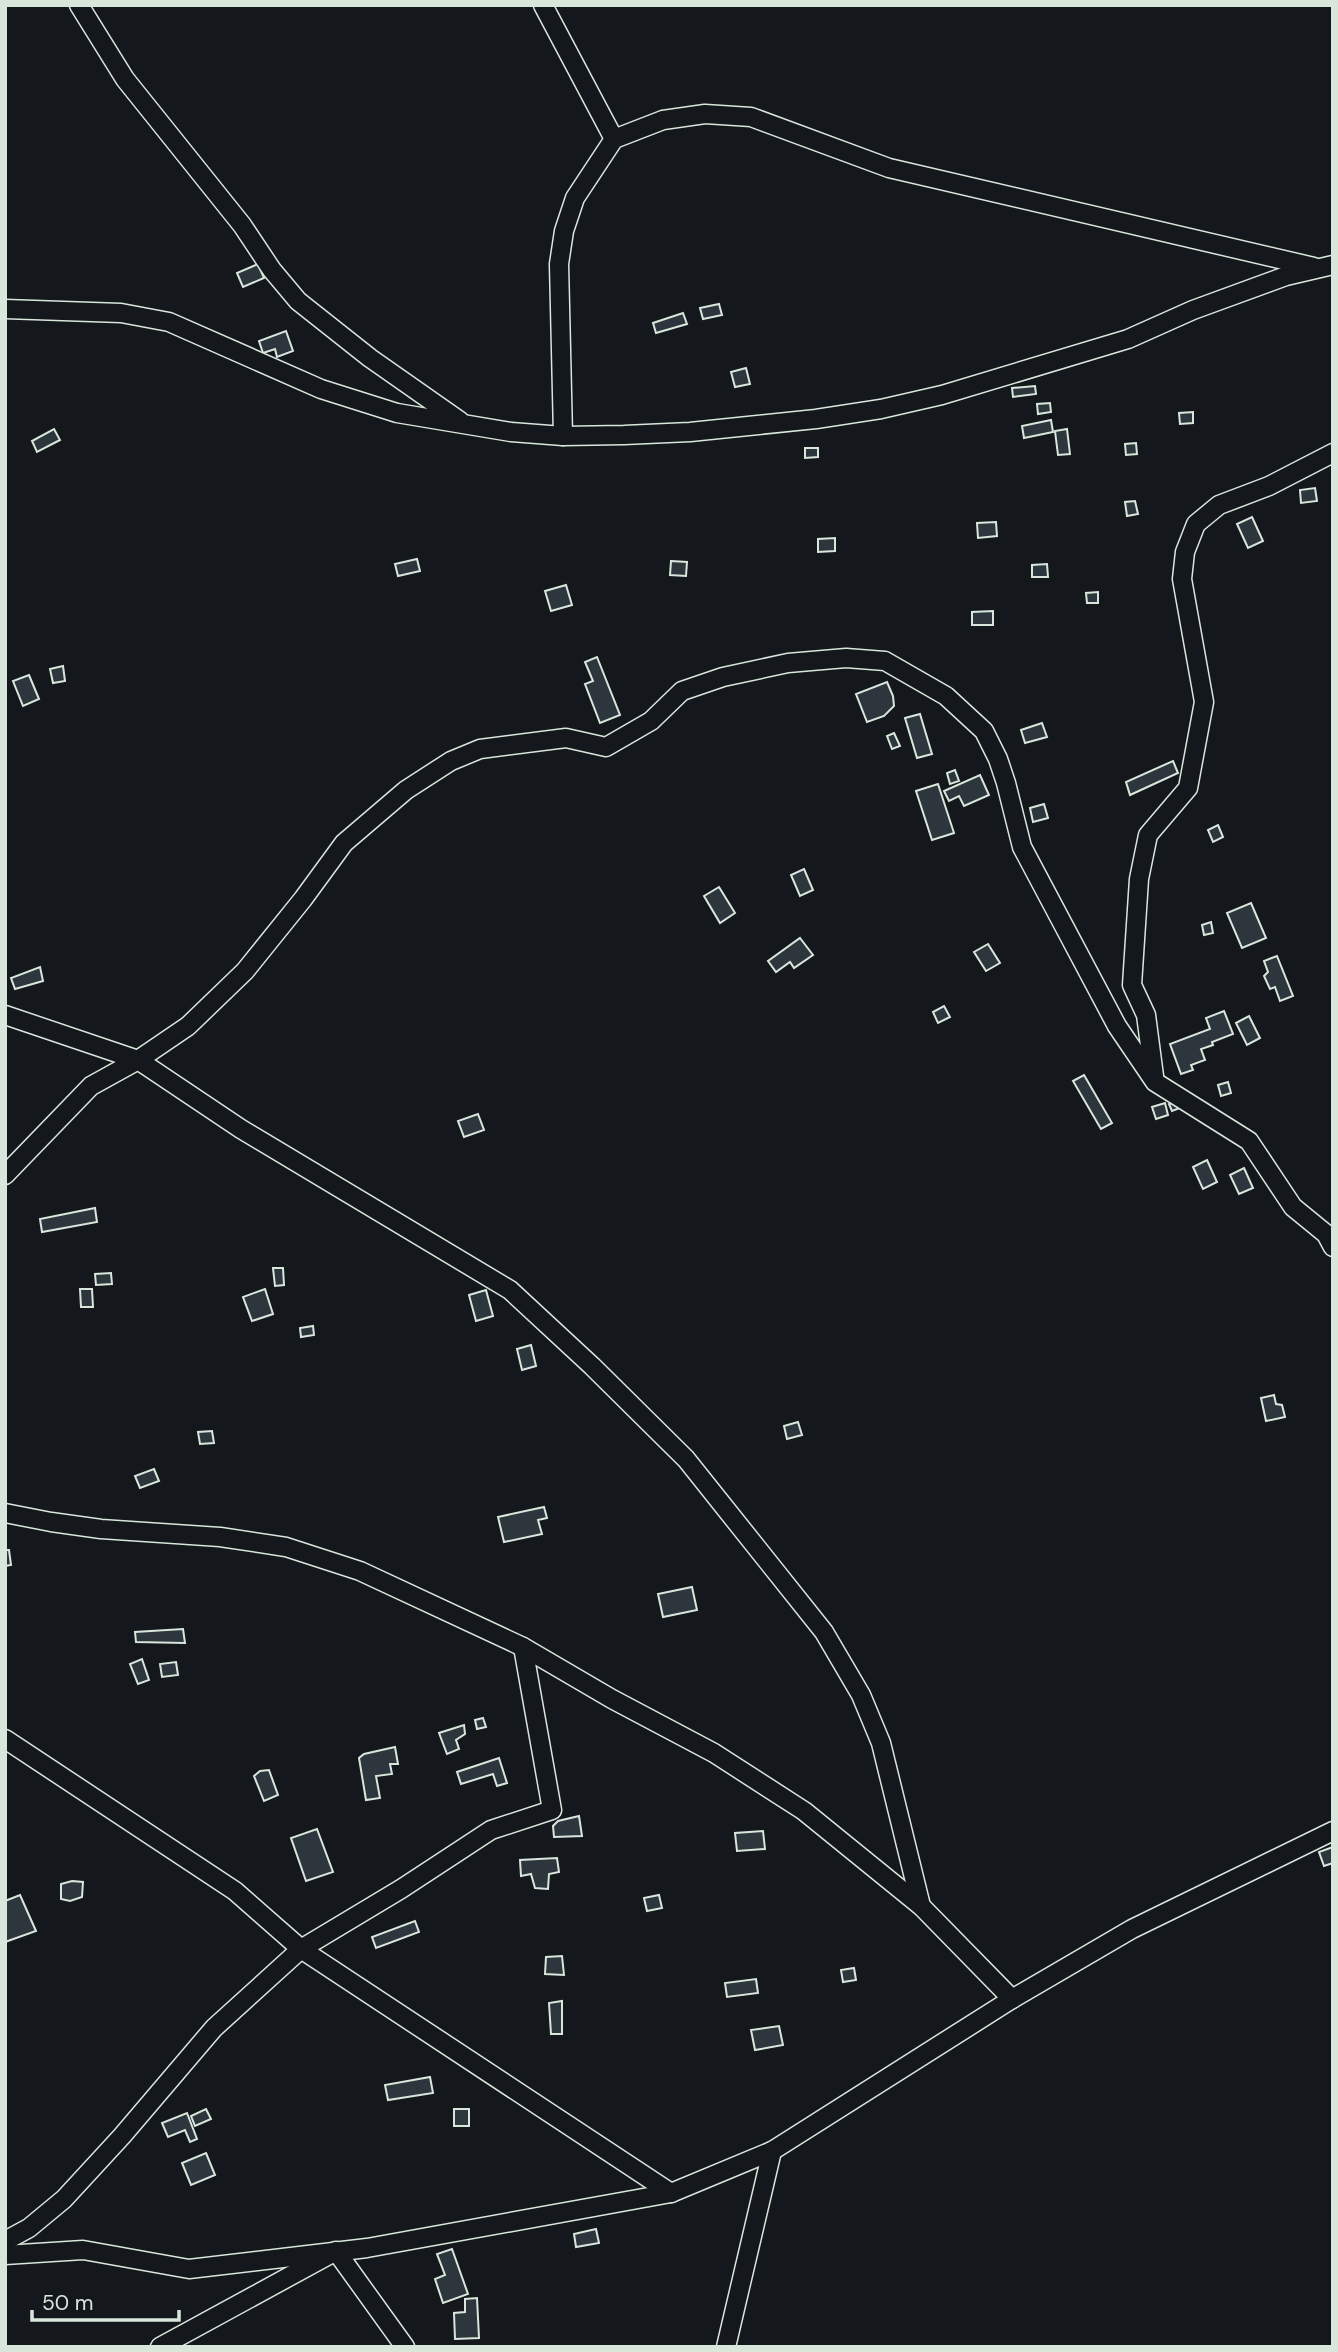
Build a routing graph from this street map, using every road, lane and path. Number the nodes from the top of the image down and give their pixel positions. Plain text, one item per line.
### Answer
1 (79, 5) edge
2 (543, 5) edge
3 (614, 139) junction
4 (1326, 266) edge
5 (5, 309) edge
6 (464, 424) junction
7 (563, 436) junction
8 (1333, 453) edge
9 (5, 1015) edge
10 (138, 1060) junction
11 (1155, 1082) junction
12 (5, 1175) edge
13 (1333, 1247) edge
14 (5, 1513) edge
15 (523, 1647) junction
16 (5, 1738) edge
17 (1333, 1830) edge
18 (921, 1906) junction
19 (301, 1949) junction
20 (1012, 1999) junction
21 (772, 2151) junction
22 (671, 2193) junction
23 (5, 2241) edge
24 (336, 2251) junction
25 (5, 2255) edge
26 (160, 2347) edge
27 (405, 2347) edge
28 (726, 2347) edge

1 - 6 street
2 - 3 street
3 - 4 street
3 - 7 street
4 - 7 street
5 - 6 street
6 - 7 street
8 - 11 street
9 - 10 street
10 - 11 street
10 - 12 street
10 - 18 street
11 - 13 street
14 - 15 street
15 - 18 street
15 - 19 street
16 - 19 street
17 - 20 street
18 - 20 street
19 - 22 street
19 - 23 street
20 - 21 street
21 - 22 street
21 - 28 street
22 - 24 street
24 - 25 street
24 - 26 street
24 - 27 street

